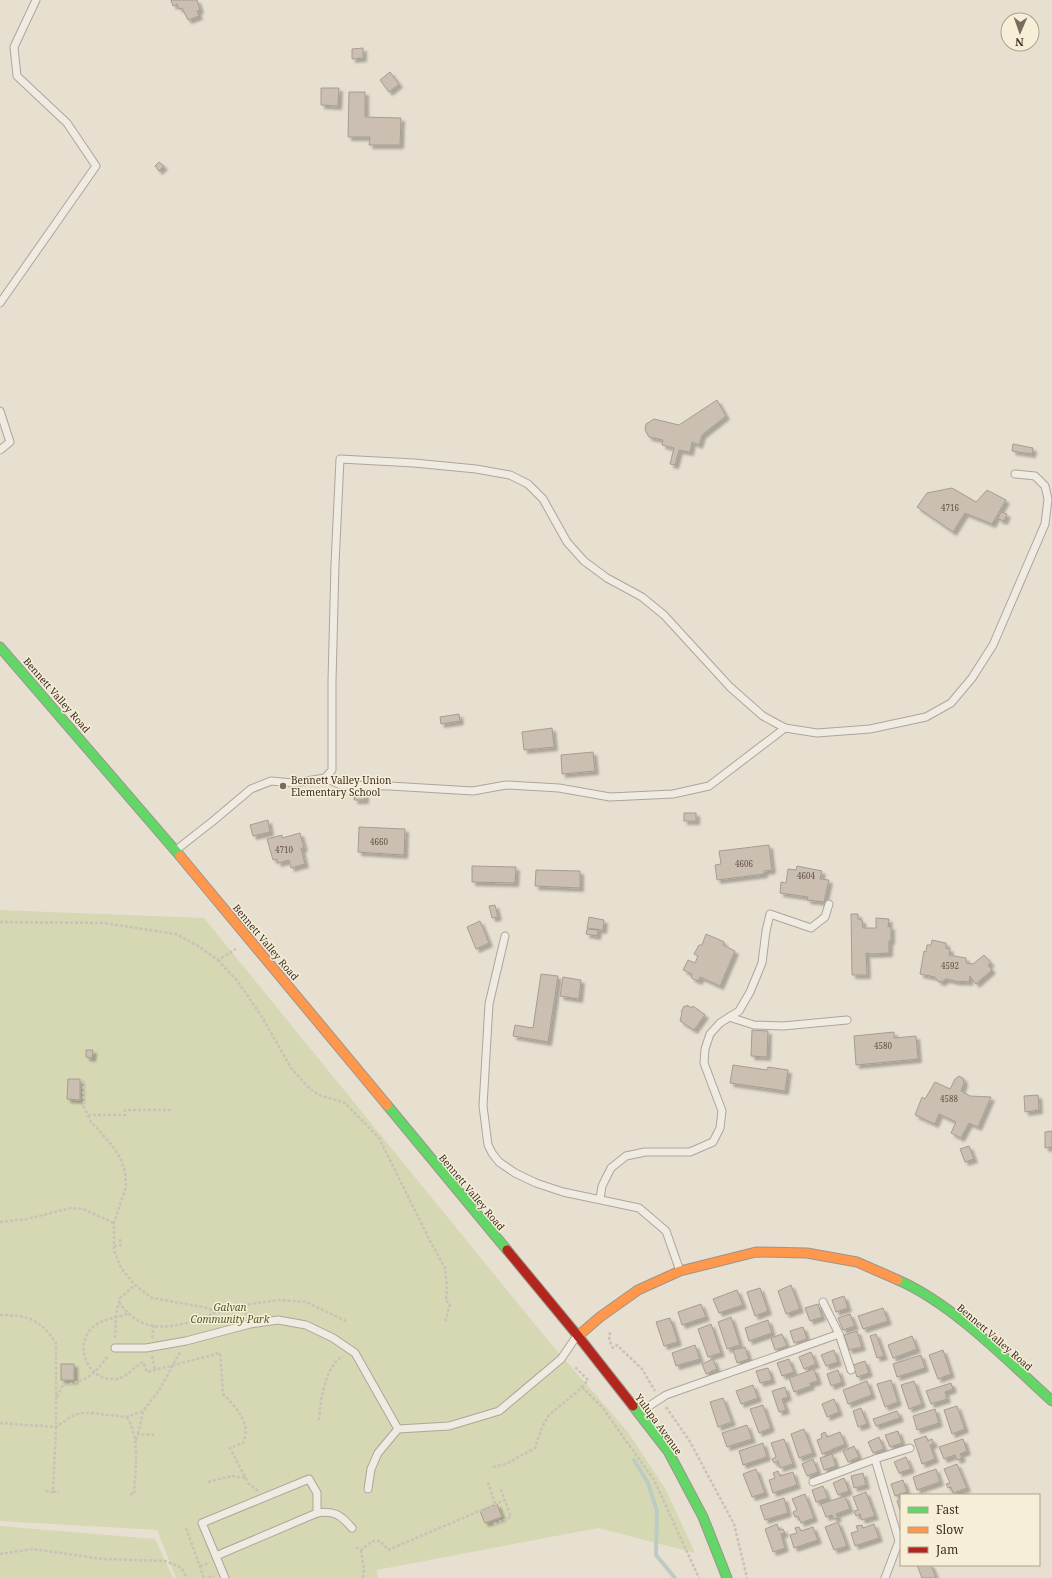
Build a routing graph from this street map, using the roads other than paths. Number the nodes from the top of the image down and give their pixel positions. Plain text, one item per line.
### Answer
1 (36, 0) edge
2 (0, 303) edge
3 (0, 411) edge
4 (0, 450) edge
5 (1015, 474) dead end
6 (0, 647) edge
7 (785, 728) junction
8 (326, 778) junction
9 (176, 850) junction
10 (829, 904) dead end
11 (505, 936) dead end
12 (729, 1017) junction
13 (848, 1020) dead end
14 (600, 1199) junction
15 (680, 1271) junction
16 (823, 1302) dead end
17 (839, 1334) junction
18 (578, 1336) junction
19 (115, 1348) road end
20 (851, 1370) dead end
21 (1052, 1401) edge
22 (638, 1413) junction
23 (398, 1429) junction
24 (910, 1448) dead end
25 (875, 1459) junction
26 (813, 1482) dead end
27 (368, 1490) dead end
28 (317, 1513) junction
29 (352, 1528) dead end
30 (216, 1556) junction
31 (224, 1578) edge
32 (727, 1578) edge
33 (885, 1578) edge

1 - 2 lane
3 - 4 lane
5 - 7 lane
6 - 9 street, Bennett Valley Road
7 - 8 lane
7 - 8 lane
8 - 9 lane
9 - 18 street, Bennett Valley Road
10 - 12 lane
11 - 14 lane
12 - 13 lane
12 - 14 lane
14 - 15 lane
15 - 18 street, Bennett Valley Road
15 - 21 street, Bennett Valley Road
16 - 17 lane
17 - 20 lane
17 - 22 lane
18 - 22 street, Yulupa Avenue
18 - 23 lane
19 - 23 lane
22 - 32 street, Yulupa Avenue
23 - 27 lane
24 - 25 lane
25 - 26 lane
25 - 33 lane
28 - 29 lane
28 - 30 lane
28 - 30 lane
30 - 31 lane

